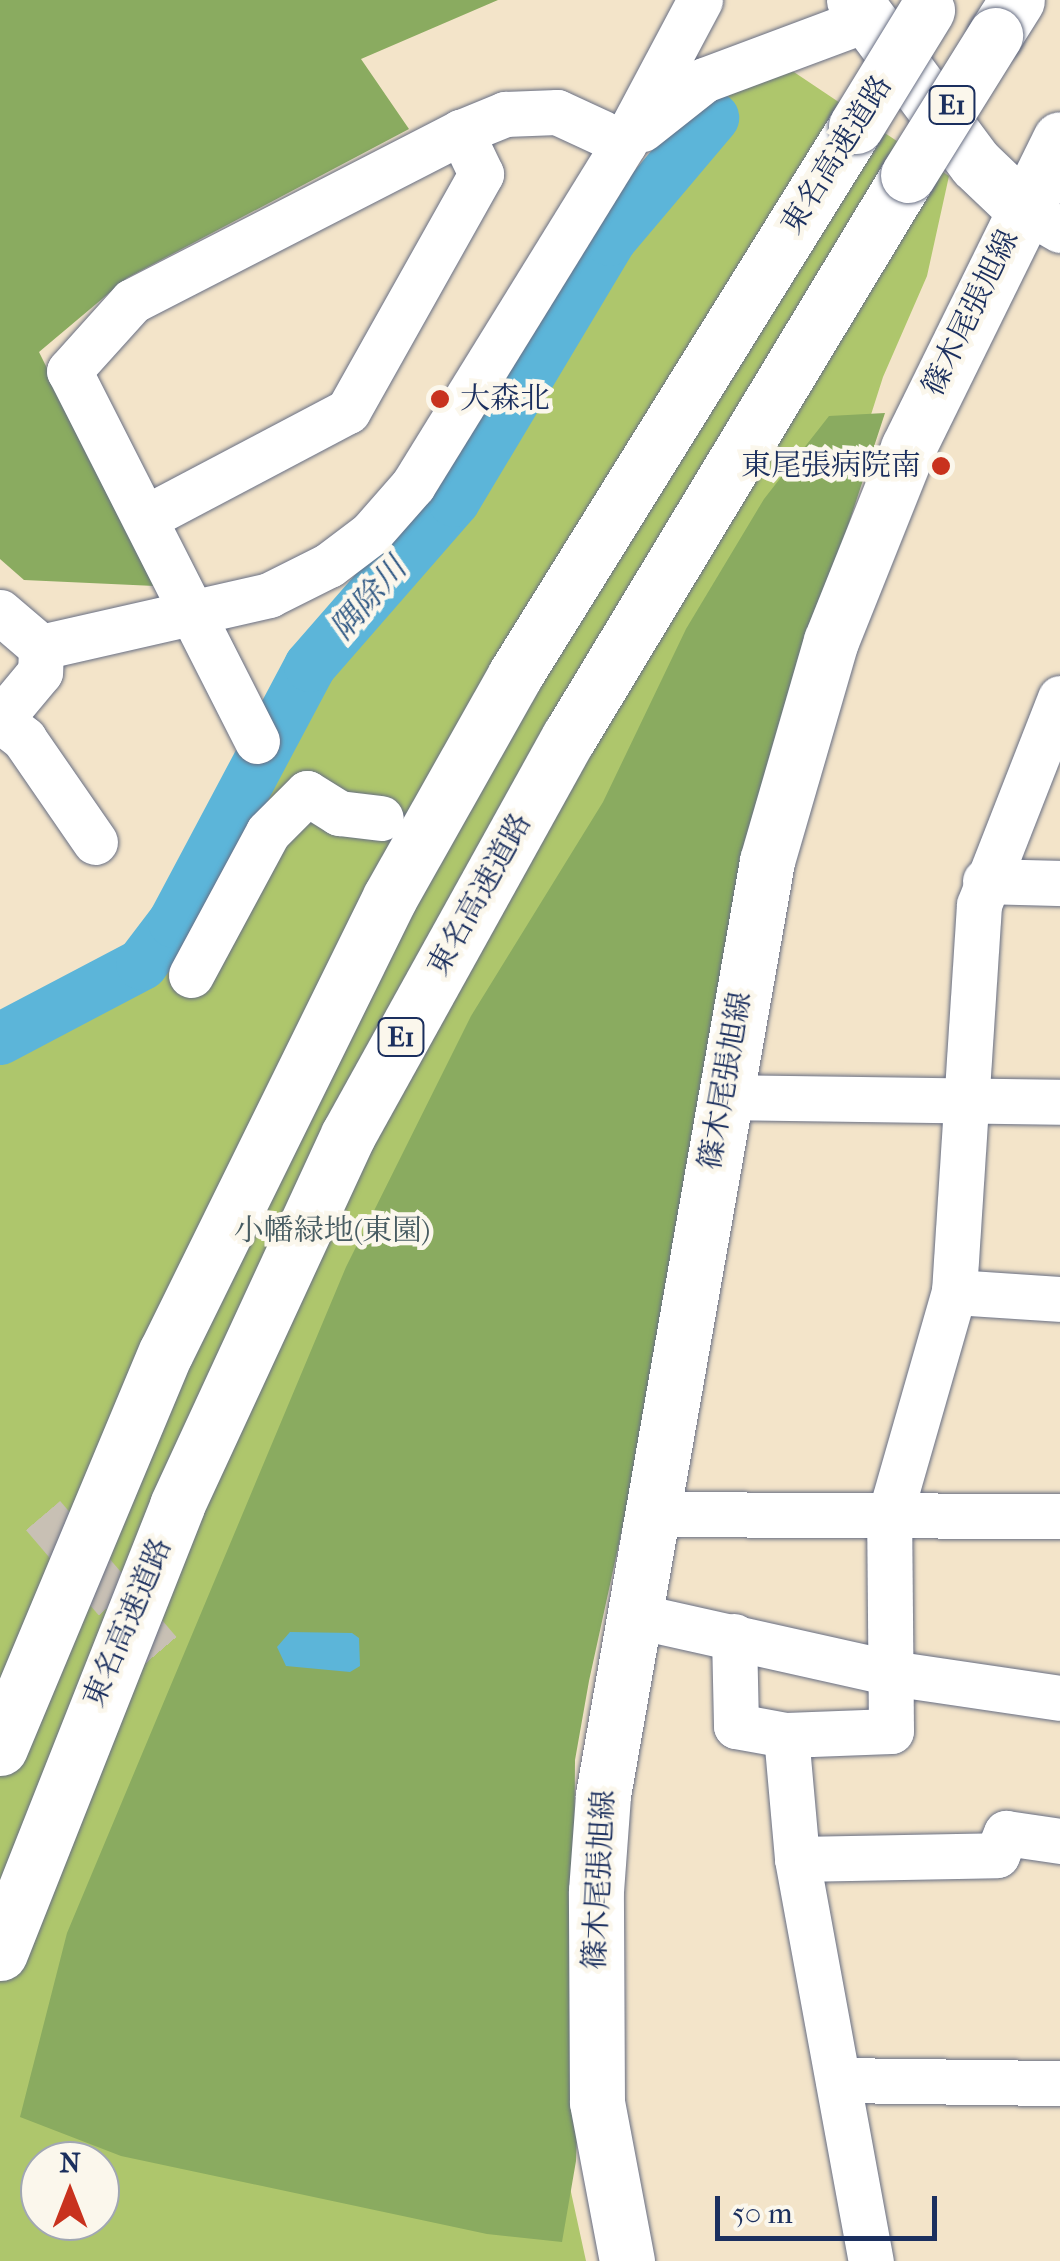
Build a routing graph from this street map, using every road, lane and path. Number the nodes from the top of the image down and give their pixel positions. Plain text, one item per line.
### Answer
1 (700, 0) edge
2 (930, 5) edge
3 (861, 9) edge
4 (1006, 18) edge
5 (460, 132) junction
6 (1060, 139) edge
7 (624, 143) junction
8 (1041, 219) edge
9 (145, 518) junction
10 (0, 612) edge
11 (190, 613) junction
12 (42, 647) junction
13 (1060, 698) edge
14 (258, 741) dead end
15 (381, 818) dead end
16 (96, 842) dead end
17 (985, 881) junction
18 (1060, 883) edge
19 (191, 975) dead end
20 (722, 1097) junction
21 (964, 1098) junction
22 (1060, 1102) edge
23 (954, 1292) junction
24 (1060, 1299) edge
25 (650, 1514) junction
26 (1060, 1516) edge
27 (889, 1518) junction
28 (632, 1615) junction
29 (734, 1636) junction
30 (891, 1672) junction
31 (1060, 1698) edge
32 (786, 1736) junction
33 (0, 1748) edge
34 (1060, 1841) edge
35 (797, 1859) junction
36 (0, 1953) edge
37 (838, 2080) junction
38 (1060, 2083) edge
39 (627, 2261) edge
40 (871, 2261) edge

1 - 7 street
2 - 33 main road, 東名高速道路 / E1, bridge
3 - 7 street
3 - 8 main road, 篠木尾張旭線
4 - 36 main road, 東名高速道路 / E1, bridge
5 - 7 street
5 - 9 street
5 - 9 street
6 - 8 main road
7 - 11 street
8 - 20 main road, 篠木尾張旭線
9 - 11 street
10 - 12 street
11 - 12 street
11 - 14 street
12 - 16 street
13 - 17 street
15 - 19 street
17 - 18 street
17 - 21 street
20 - 21 street
20 - 25 main road, 篠木尾張旭線
21 - 22 street
21 - 23 street
23 - 24 street
23 - 27 street
25 - 27 street
25 - 28 main road, 篠木尾張旭線
26 - 27 street
27 - 30 street
28 - 29 street
28 - 39 main road, 篠木尾張旭線
29 - 30 street
29 - 32 street
30 - 31 street
30 - 32 street
32 - 35 street
34 - 35 street
35 - 37 street
37 - 38 street
37 - 40 street

